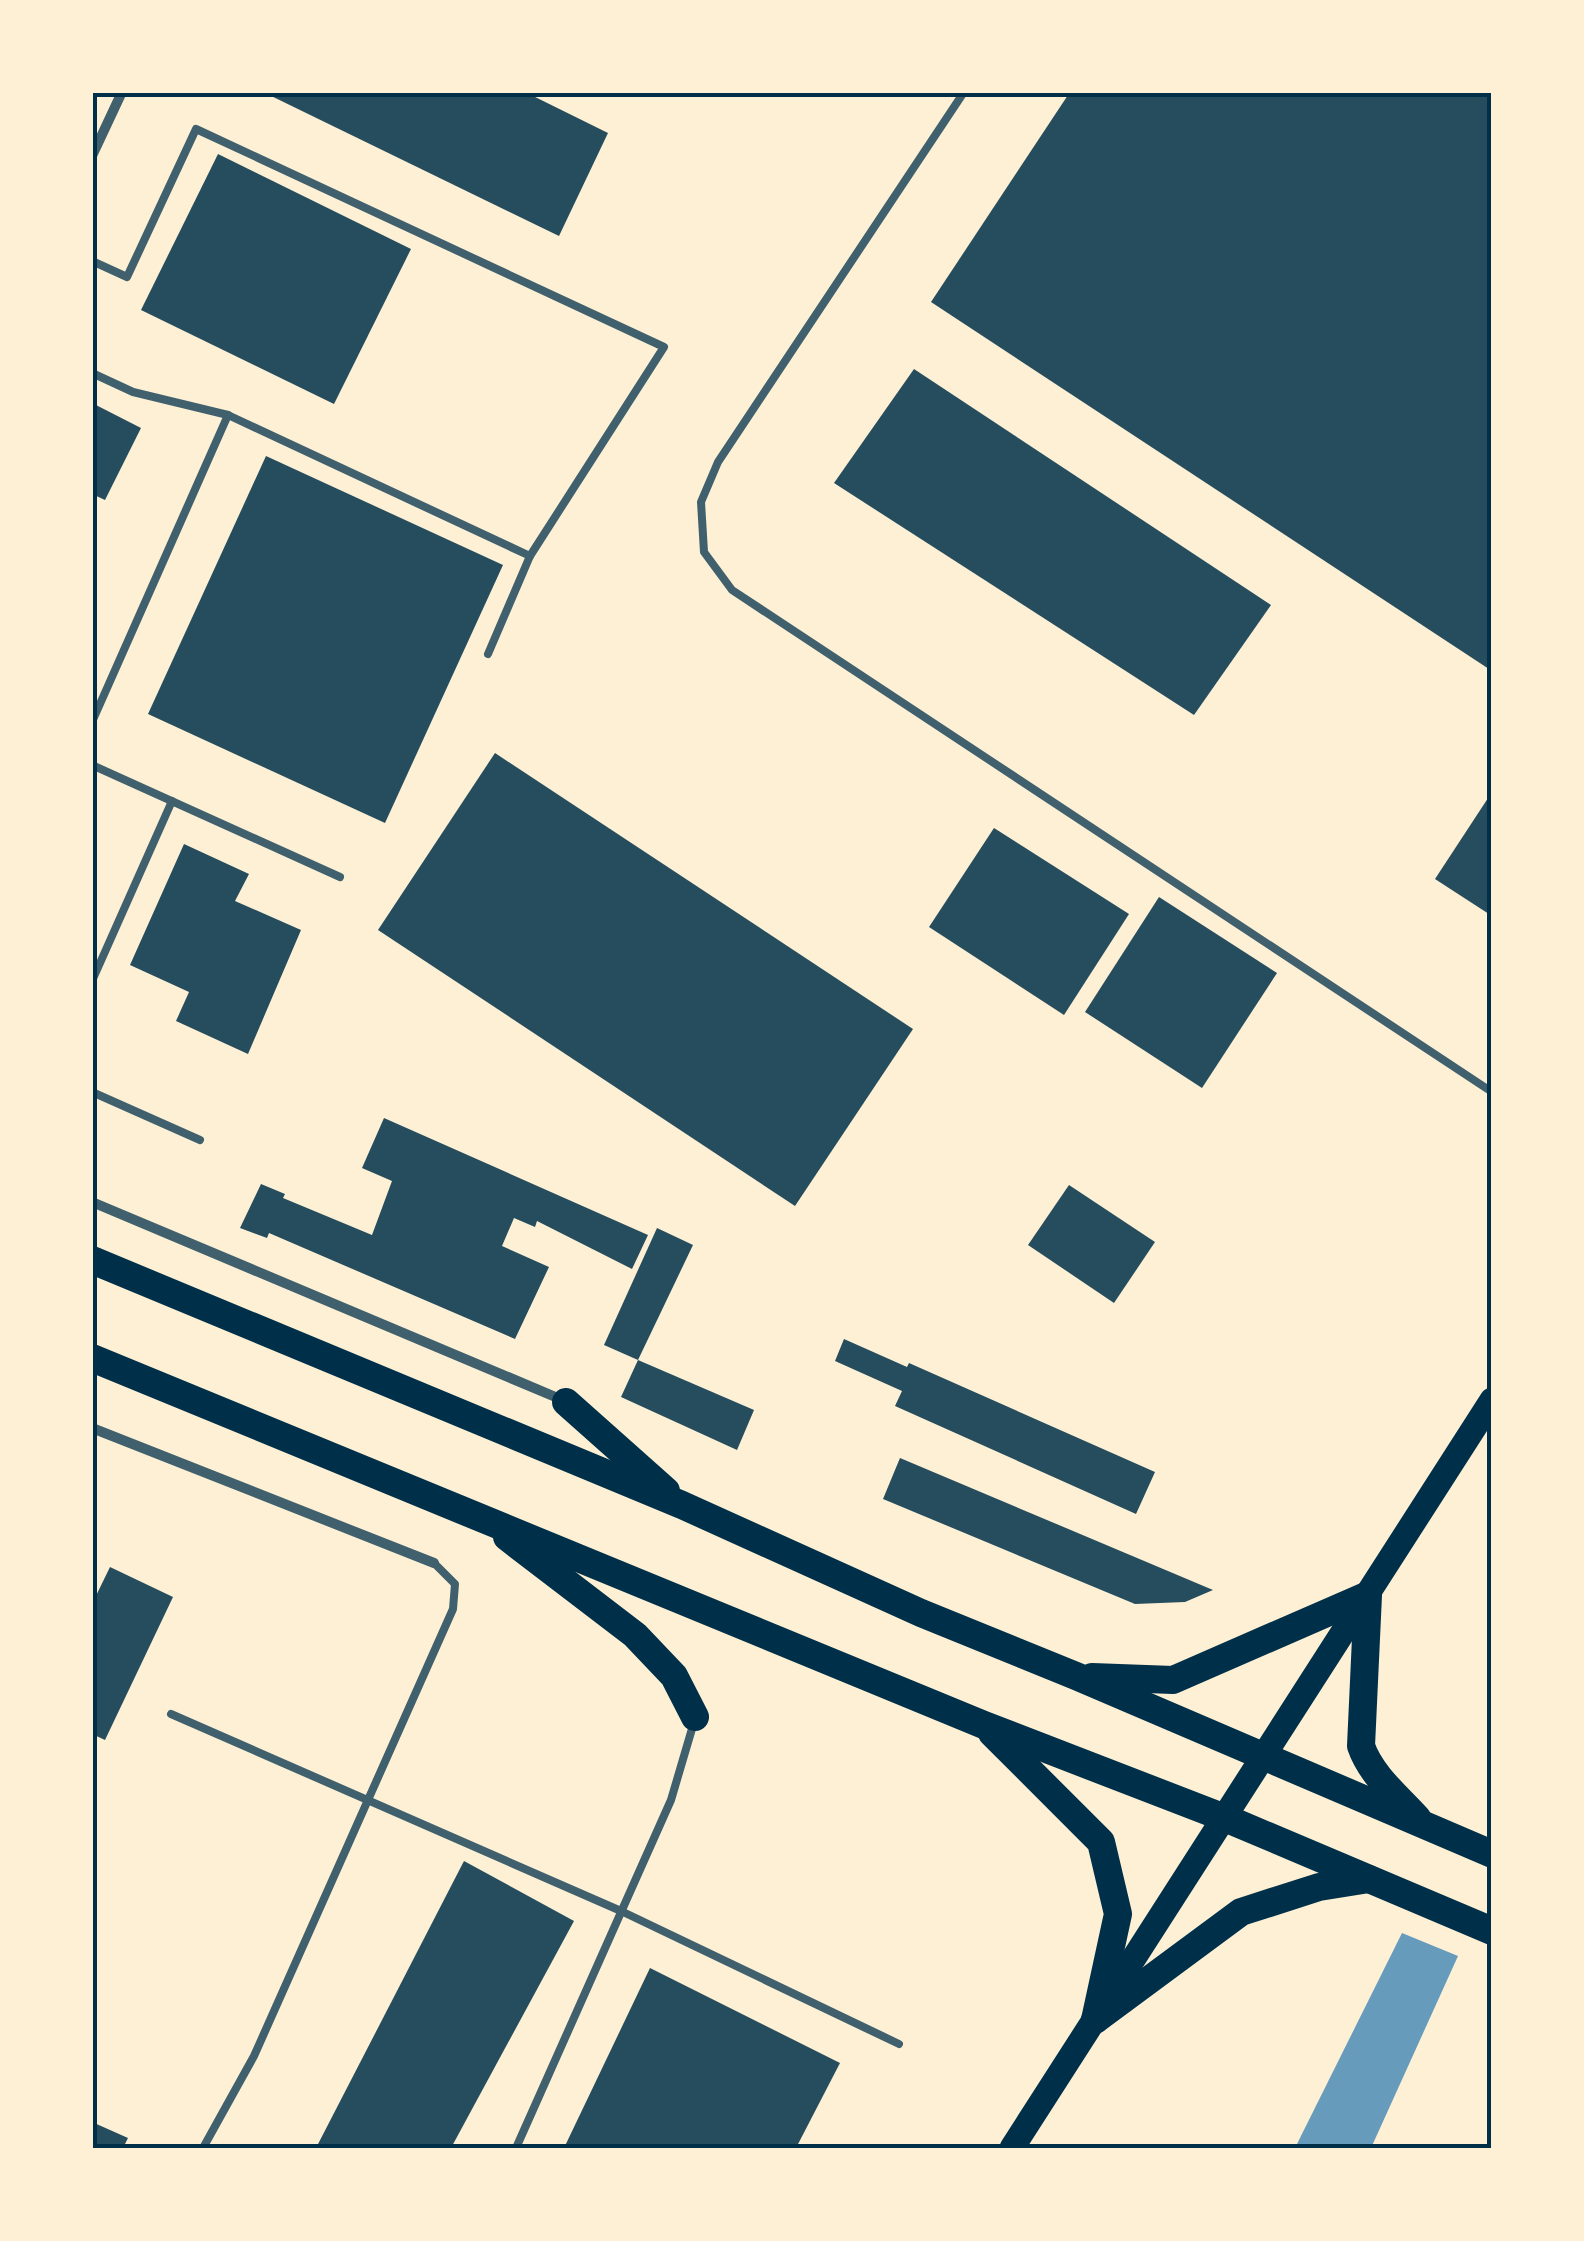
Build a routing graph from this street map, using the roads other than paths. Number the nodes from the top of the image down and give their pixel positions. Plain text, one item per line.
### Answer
1 (122, 92) edge
2 (964, 92) edge
3 (92, 156) edge
4 (92, 262) edge
5 (92, 373) edge
6 (228, 415) junction
7 (530, 556) junction
8 (488, 654) dead end
9 (92, 722) edge
10 (92, 765) edge
11 (172, 800) junction
12 (340, 878) dead end
13 (92, 980) edge
14 (92, 1092) edge
15 (1492, 1092) edge
16 (200, 1140) dead end
17 (92, 1202) edge
18 (92, 1260) edge
19 (92, 1358) edge
20 (1492, 1400) edge
21 (566, 1402) joint
22 (92, 1428) edge
23 (682, 1505) junction
24 (478, 1515) junction
25 (434, 1563) joint
26 (1368, 1594) junction
27 (1076, 1676) junction
28 (171, 1714) dead end
29 (695, 1717) joint
30 (984, 1725) junction
31 (1264, 1757) junction
32 (367, 1801) junction
33 (1225, 1818) junction
34 (1425, 1826) junction
35 (1492, 1854) edge
36 (1370, 1879) junction
37 (621, 1911) junction
38 (1492, 1931) edge
39 (1095, 2020) junction
40 (899, 2044) dead end
41 (203, 2148) edge
42 (516, 2148) edge
43 (1012, 2148) edge

1 - 3 street
2 - 15 lane
4 - 7 lane
5 - 6 lane
6 - 7 lane
6 - 9 lane
7 - 8 lane
10 - 11 lane
11 - 12 lane
11 - 13 lane
14 - 16 lane
17 - 21 street
18 - 23 highway
19 - 24 highway
20 - 26 main road
21 - 23 highway
22 - 25 street
23 - 27 highway
24 - 29 highway
24 - 30 highway
25 - 32 lane
26 - 27 highway
26 - 31 main road
26 - 34 highway
27 - 31 highway
28 - 32 lane
29 - 37 lane
30 - 33 highway
30 - 39 highway
31 - 33 main road
31 - 34 highway
32 - 37 lane
32 - 41 lane
33 - 36 highway
33 - 39 main road
34 - 35 highway
36 - 38 highway
36 - 39 highway
37 - 40 lane
37 - 42 lane
39 - 43 main road

